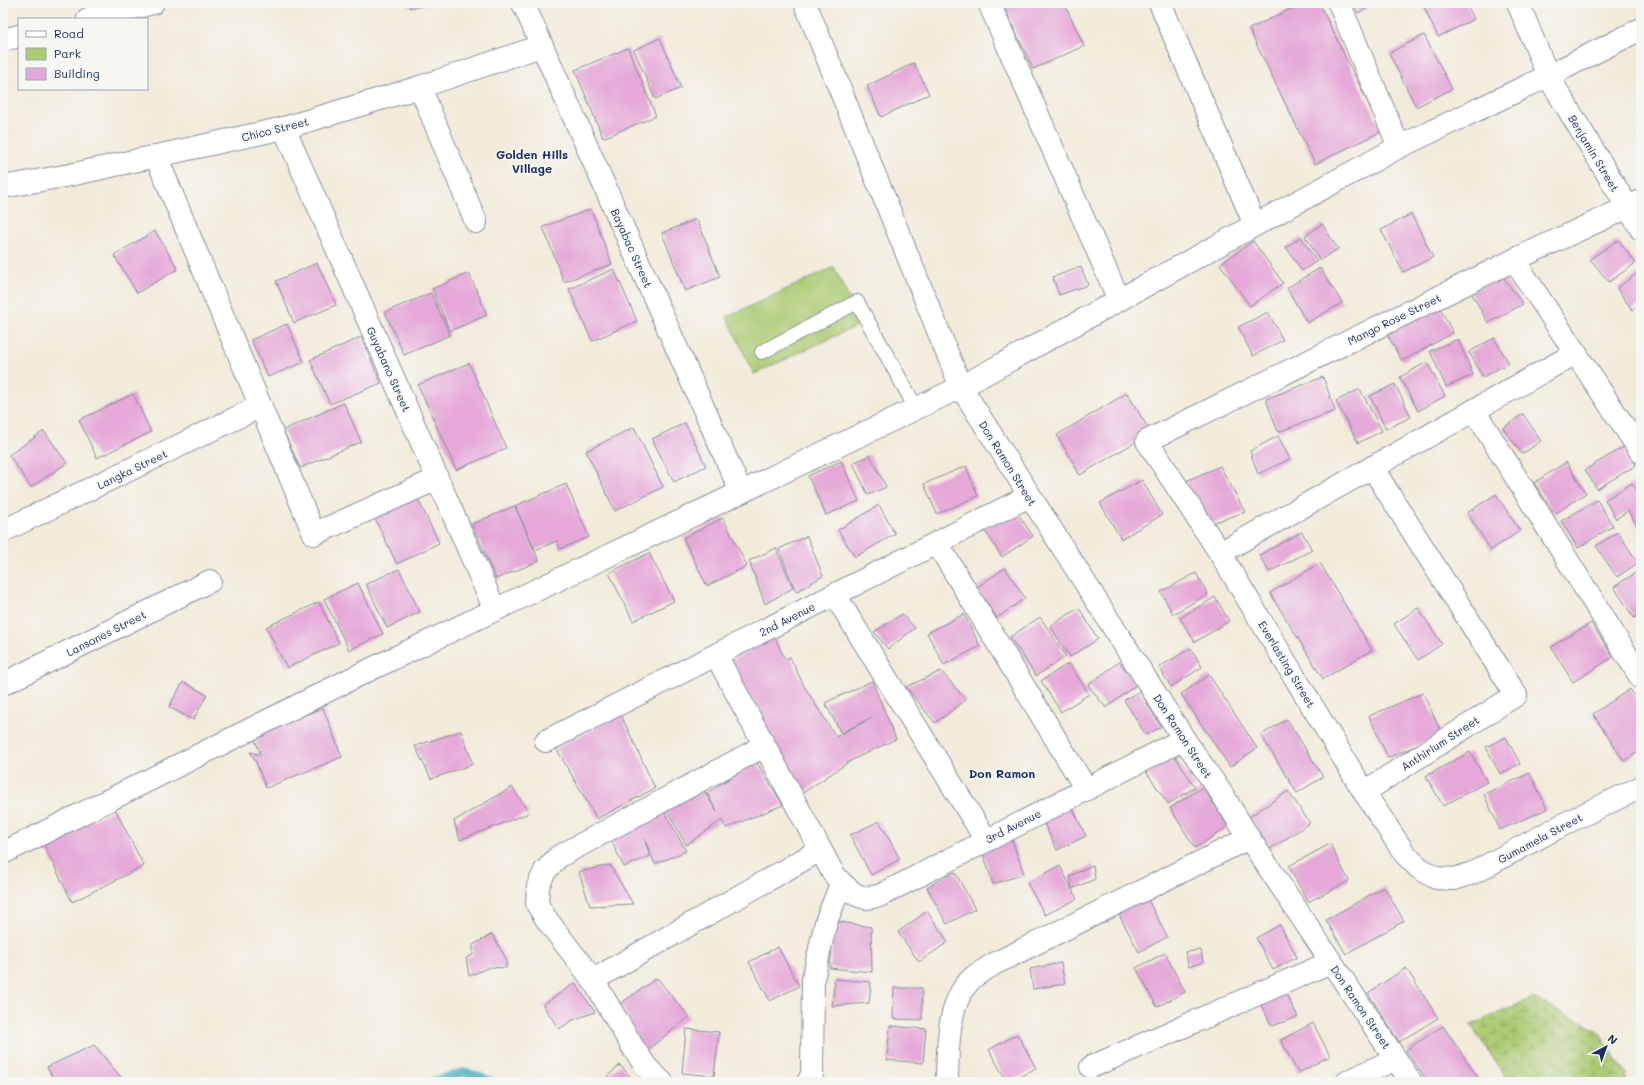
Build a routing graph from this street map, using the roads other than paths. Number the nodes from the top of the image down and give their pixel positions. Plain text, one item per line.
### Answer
1 (153, 3) edge
2 (523, 3) edge
3 (805, 3) edge
4 (988, 3) edge
5 (1160, 3) edge
6 (1339, 3) edge
7 (1518, 3) edge
8 (92, 18) edge
9 (1641, 29) edge
10 (18, 36) edge
11 (3, 40) edge
12 (541, 46) junction
13 (1548, 76) junction
14 (420, 87) junction
15 (284, 128) junction
16 (1399, 148) junction
17 (156, 156) junction
18 (3, 187) edge
19 (1634, 204) edge
20 (476, 222) dead end
21 (1255, 225) junction
22 (1641, 229) edge
23 (1514, 260) junction
24 (1120, 300) junction
25 (762, 352) dead end
26 (1576, 353) junction
27 (961, 387) junction
28 (261, 406) junction
29 (916, 408) junction
30 (1474, 410) junction
31 (1148, 441) joint
32 (1641, 452) edge
33 (1372, 467) junction
34 (438, 479) junction
35 (741, 492) junction
36 (1029, 496) junction
37 (3, 531) edge
38 (936, 543) junction
39 (1220, 553) junction
40 (210, 581) dead end
41 (835, 595) junction
42 (495, 610) junction
43 (716, 654) junction
44 (1641, 678) edge
45 (3, 684) edge
46 (1184, 739) junction
47 (546, 741) dead end
48 (764, 746) junction
49 (1641, 787) edge
50 (1086, 789) junction
51 (1364, 792) junction
52 (1249, 838) junction
53 (986, 840) junction
54 (820, 850) junction
55 (3, 854) edge
56 (1436, 878) joint
57 (841, 884) junction
58 (1331, 962) junction
59 (593, 980) junction
60 (1395, 1058) junction
61 (1091, 1067) dead end
62 (662, 1082) edge
63 (808, 1082) edge
64 (947, 1082) edge
65 (1347, 1082) edge
66 (1411, 1082) edge

1 - 8 street
2 - 12 street, Bayabac Street
3 - 27 street, Don Ramon Street
4 - 24 street
5 - 21 street
6 - 16 street
7 - 13 street, Benjamin Street
9 - 13 street
10 - 11 street
12 - 14 street, Chico Street
12 - 35 street, Bayabac Street
13 - 16 street
13 - 19 street, Benjamin Street
14 - 15 street, Chico Street
14 - 20 street
15 - 17 street, Chico Street
15 - 34 street, Guyabano Street
16 - 21 street
17 - 18 street, Chico Street
17 - 28 street
19 - 22 street, Benjamin Street
19 - 23 street, Mango Rose Street
21 - 24 street
23 - 26 street
23 - 31 street, Mango Rose Street
24 - 27 street
25 - 29 lane
26 - 30 street
26 - 32 street
27 - 29 street
27 - 36 street, Don Ramon Street
28 - 34 street
28 - 37 street, Langka Street
29 - 35 street
30 - 33 street
30 - 44 street
31 - 39 street, Everlasting Street
33 - 39 street
33 - 51 street, Anthirium Street
34 - 42 street, Guyabano Street
35 - 42 street
36 - 38 street, 2nd Avenue
36 - 46 street, Don Ramon Street
38 - 41 street, 2nd Avenue
38 - 50 street
39 - 51 street, Everlasting Street
40 - 45 street, Lansones Street
41 - 43 street, 2nd Avenue
41 - 53 street
42 - 55 street
43 - 47 street, 2nd Avenue
43 - 48 street
46 - 50 street, 3rd Avenue
46 - 52 street, Don Ramon Street
48 - 54 street
48 - 59 street
49 - 56 street, Gumamela Street
50 - 53 street, 3rd Avenue
51 - 56 street, Everlasting Street
52 - 58 street, Don Ramon Street
52 - 64 street
53 - 57 street, 3rd Avenue
54 - 57 street
54 - 59 street
57 - 63 street
58 - 60 street, Don Ramon Street
58 - 61 street
59 - 62 street
60 - 65 street
60 - 66 street, Don Ramon Street

